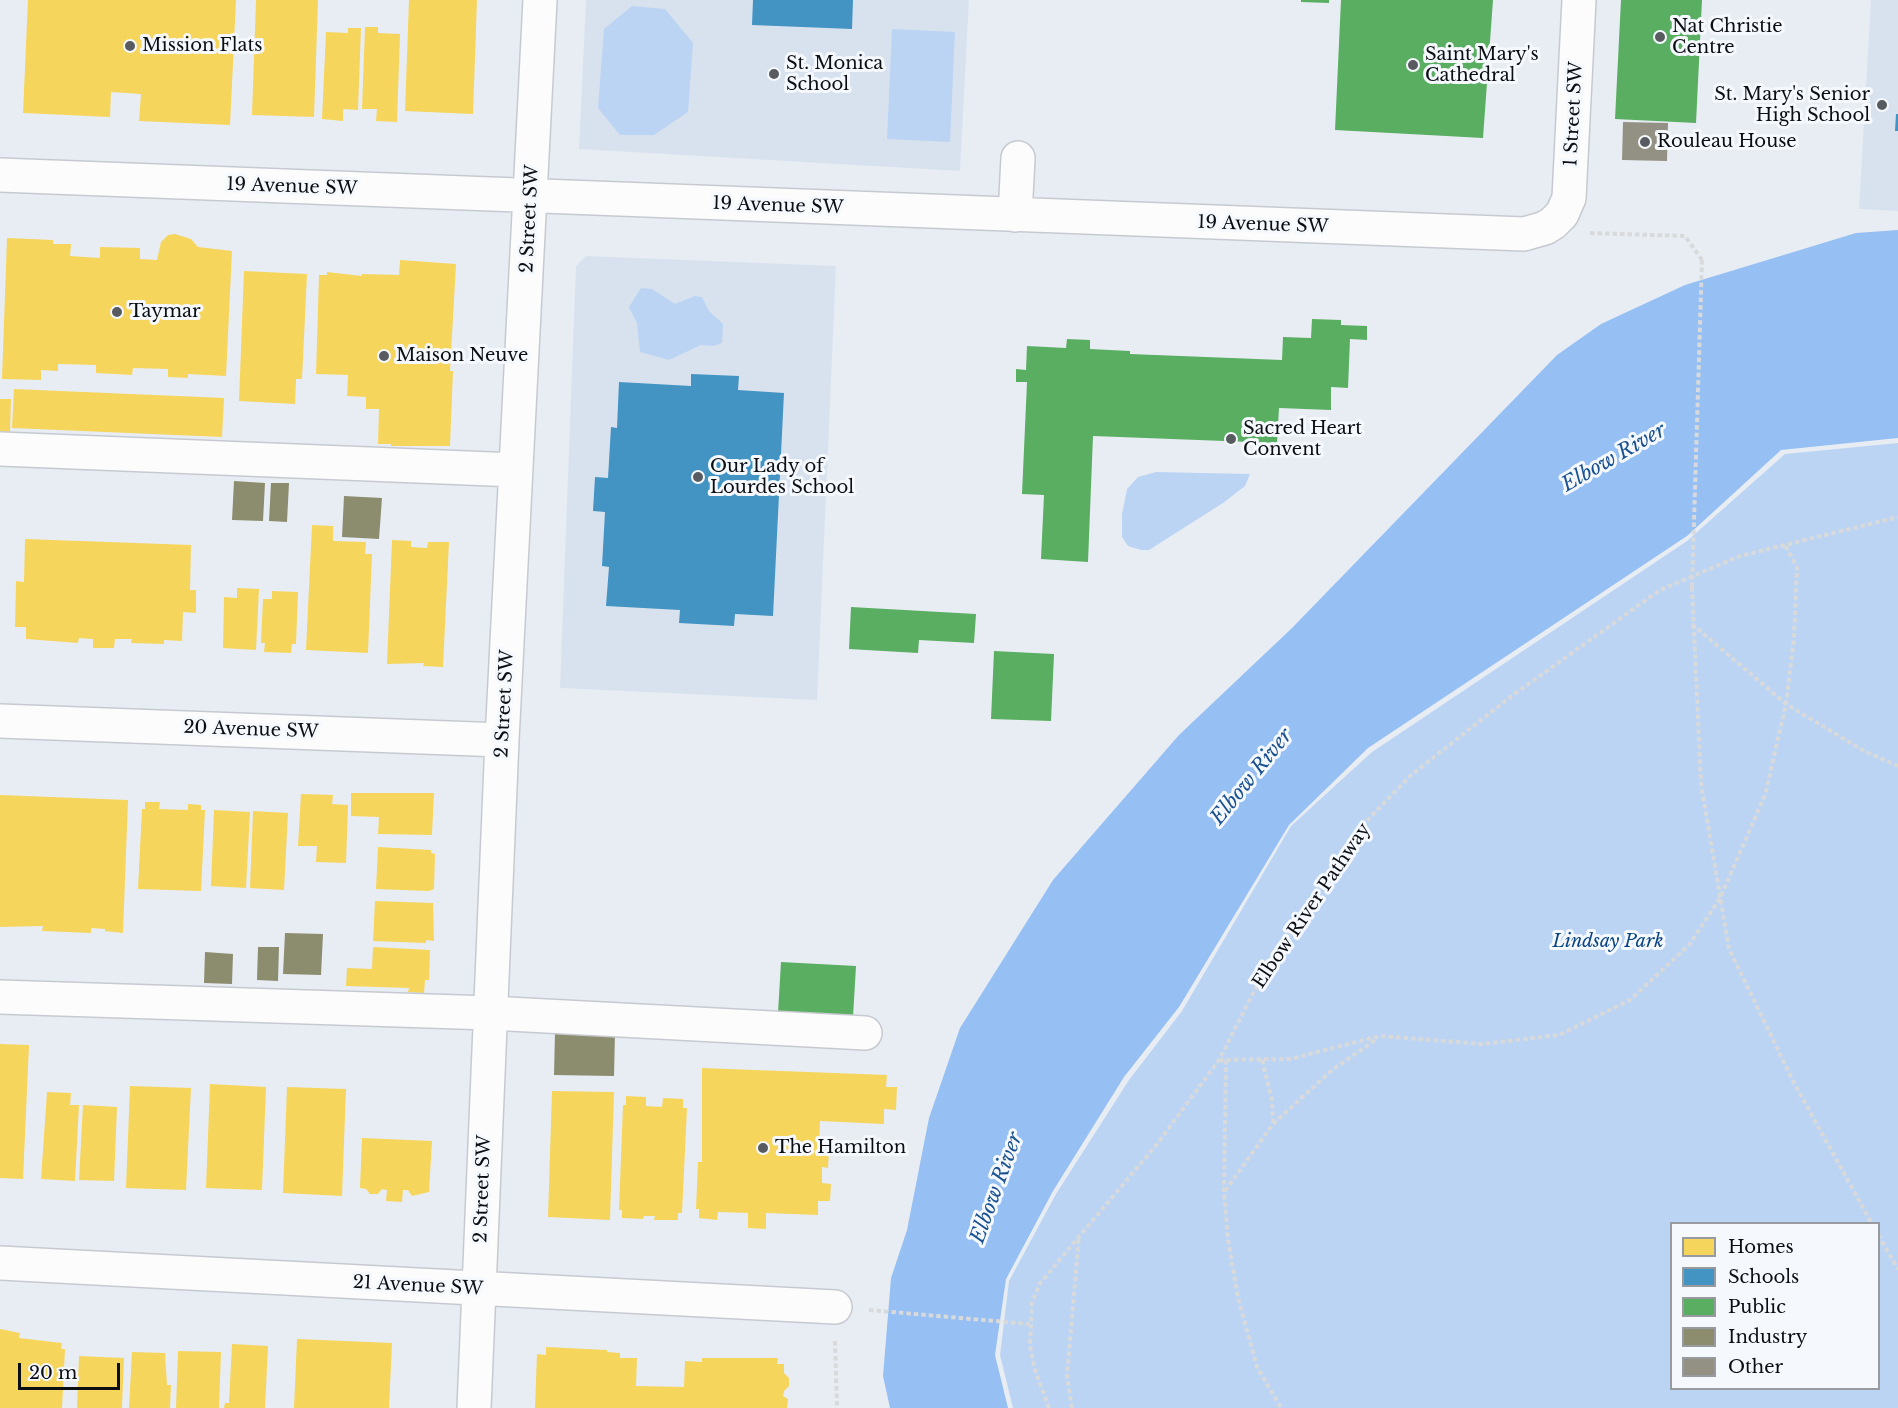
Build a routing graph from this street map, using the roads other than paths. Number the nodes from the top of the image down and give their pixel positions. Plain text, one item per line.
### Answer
1 (540, 0) edge
2 (1579, 0) edge
3 (1018, 158) dead end
4 (0, 175) edge
5 (531, 196) junction
6 (1015, 215) junction
7 (1552, 223) joint
8 (0, 449) edge
9 (516, 470) junction
10 (0, 721) edge
11 (502, 740) junction
12 (0, 997) edge
13 (490, 1013) junction
14 (865, 1033) dead end
15 (0, 1263) edge
16 (478, 1290) junction
17 (835, 1307) road end
18 (474, 1408) edge

1 - 5 street, 2 Street SW
2 - 7 street, 1 Street SW
3 - 6 street
4 - 5 street, 19 Avenue SW
5 - 6 street, 19 Avenue SW
5 - 9 street, 2 Street SW
6 - 7 street, 19 Avenue SW
8 - 9 street
9 - 11 street, 2 Street SW
10 - 11 street, 20 Avenue SW
11 - 13 street, 2 Street SW
12 - 13 street
13 - 14 street
13 - 16 street, 2 Street SW
15 - 16 street, 21 Avenue SW
16 - 17 street, 21 Avenue SW
16 - 18 street, 2 Street SW

